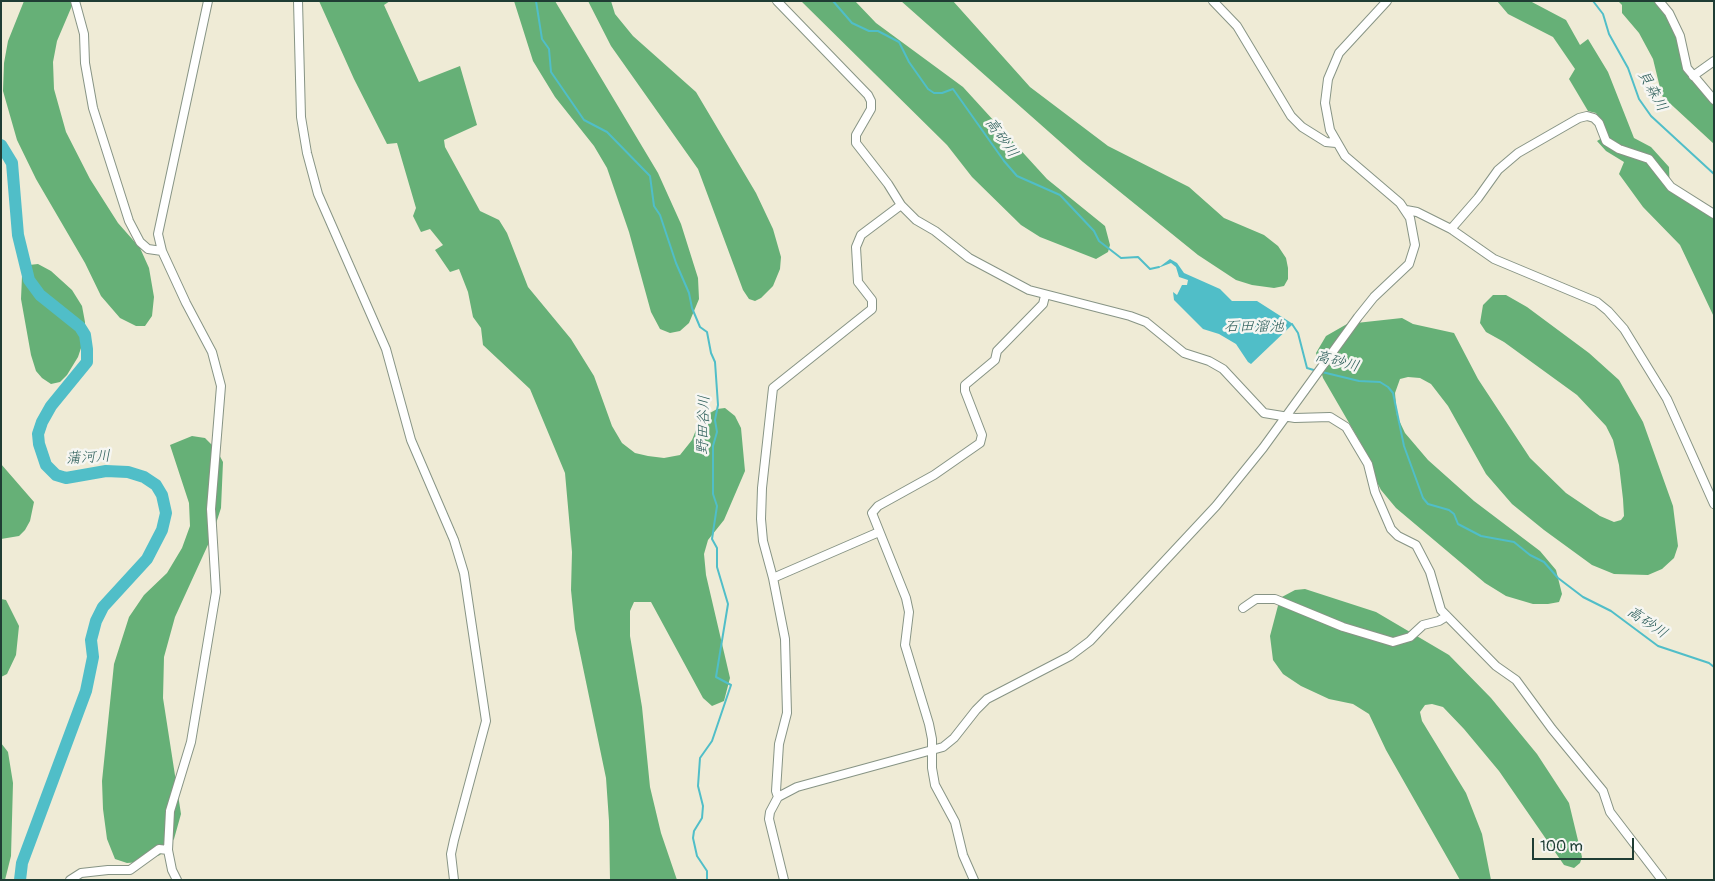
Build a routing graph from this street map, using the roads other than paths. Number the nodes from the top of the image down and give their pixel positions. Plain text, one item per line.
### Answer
1 (76, 1) edge
2 (208, 1) edge
3 (298, 1) edge
4 (777, 1) edge
5 (1213, 1) edge
6 (1388, 1) edge
7 (1659, 1) edge
8 (1714, 61) edge
9 (1693, 76) junction
10 (1714, 100) edge
11 (1336, 143) junction
12 (900, 205) junction
13 (1406, 210) junction
14 (1714, 214) edge
15 (1451, 228) junction
16 (162, 251) junction
17 (1045, 296) junction
18 (1284, 417) junction
19 (1714, 504) edge
20 (880, 532) junction
21 (774, 578) junction
22 (1243, 608) dead end
23 (1447, 616) junction
24 (932, 751) junction
25 (778, 798) junction
26 (168, 850) junction
27 (70, 880) edge
28 (177, 880) edge
29 (454, 880) edge
30 (784, 880) edge
31 (974, 880) edge
32 (1662, 880) edge

1 - 16 street
2 - 16 street
3 - 29 street
4 - 12 street
5 - 11 street
6 - 11 street
7 - 9 street
8 - 9 street
9 - 10 street
11 - 13 street
12 - 17 street
12 - 21 street
13 - 15 street
13 - 18 street
14 - 15 street
15 - 19 street
16 - 26 street
17 - 18 street
17 - 20 street
18 - 23 street
18 - 24 street
20 - 21 street
20 - 24 street
21 - 25 street
22 - 23 street
23 - 32 street
24 - 25 street
24 - 31 street
25 - 30 street
26 - 27 street
26 - 28 street

